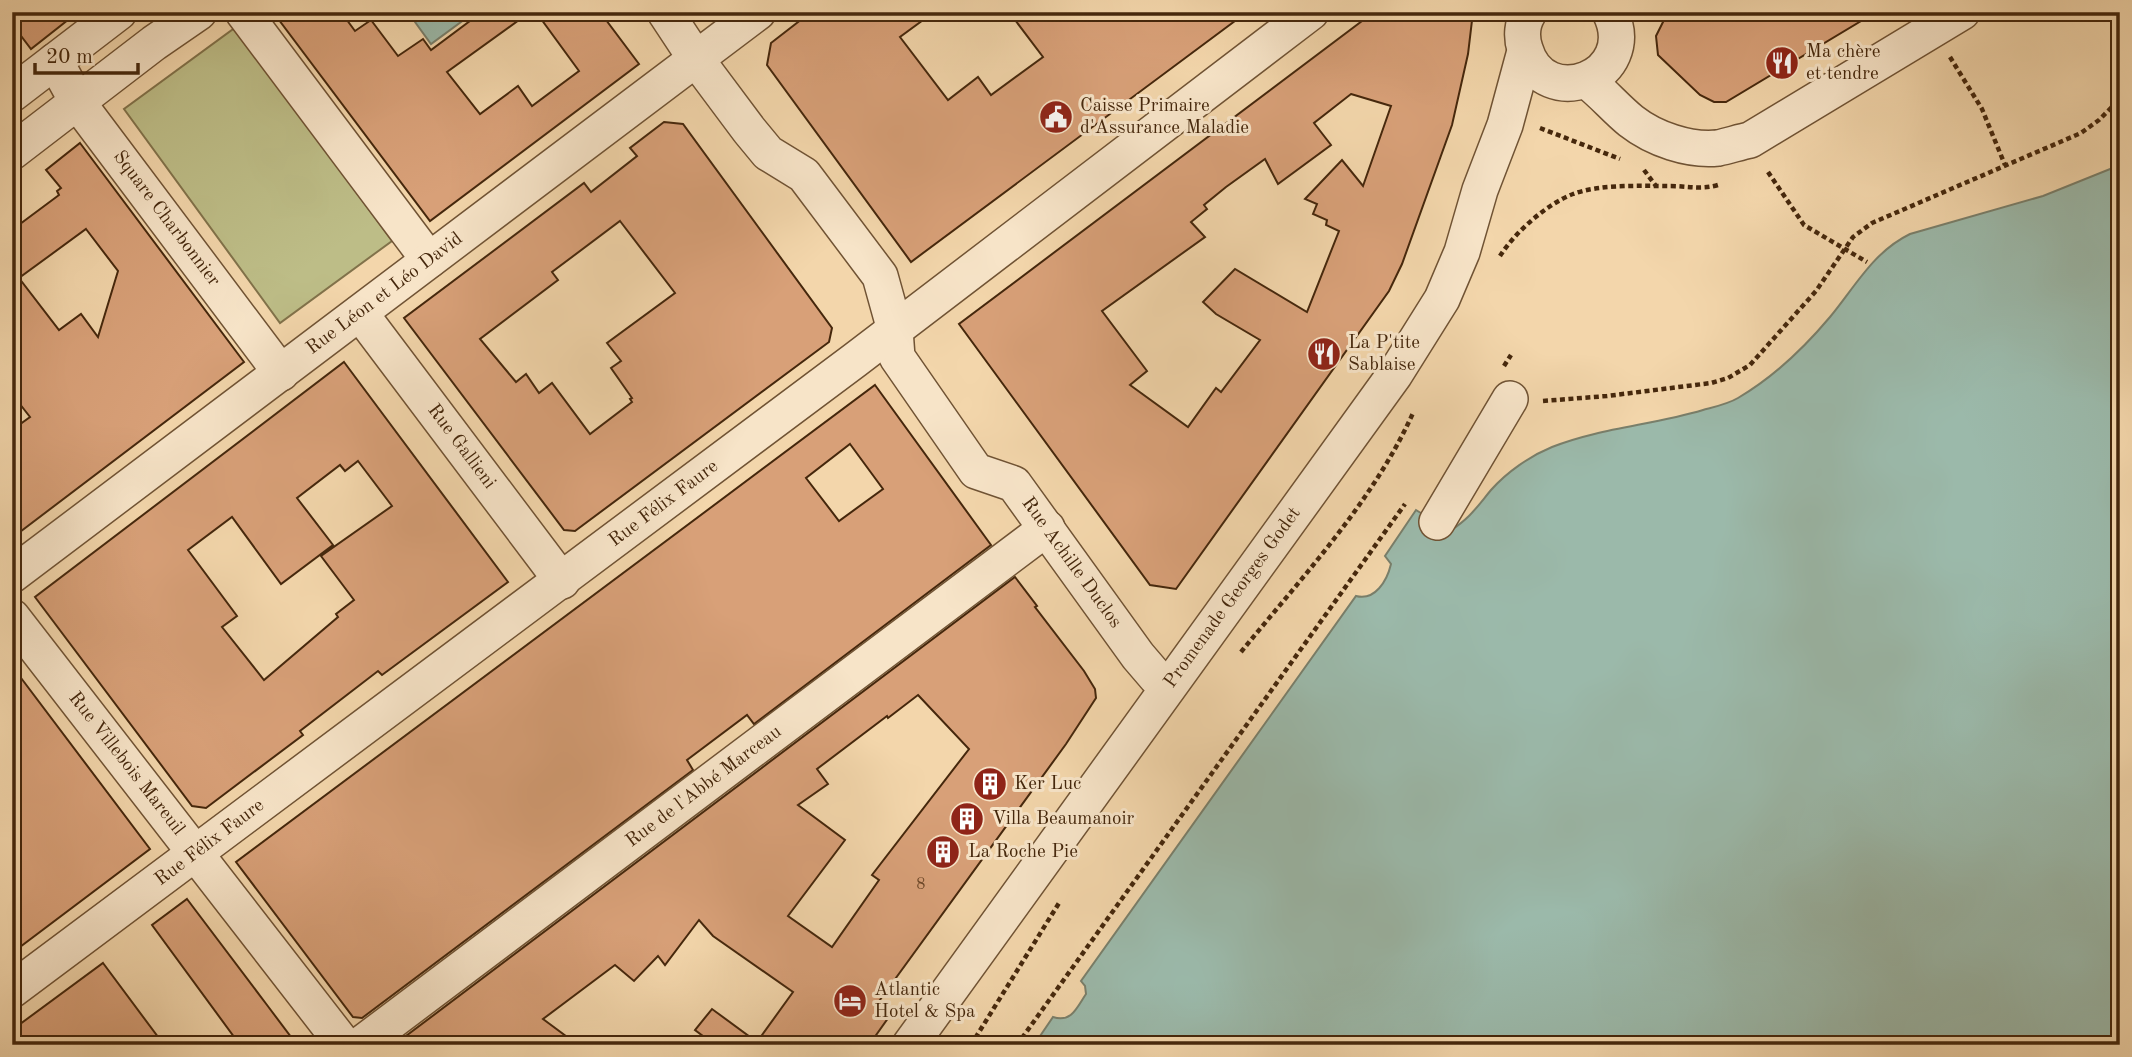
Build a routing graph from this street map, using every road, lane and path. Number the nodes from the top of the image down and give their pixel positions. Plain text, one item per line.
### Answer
1 (119, 12) edge
2 (131, 12) edge
3 (199, 12) edge
4 (243, 12) edge
5 (664, 12) edge
6 (758, 12) edge
7 (1311, 12) edge
8 (2113, 12) edge
9 (1617, 20) edge
10 (1947, 21) edge
11 (1526, 23) edge
12 (2120, 23) edge
13 (154, 43) junction
14 (695, 59) junction
15 (55, 61) junction
16 (1577, 82) junction
17 (12, 93) edge
18 (2120, 99) edge
19 (78, 103) junction
20 (1505, 125) junction
21 (12, 152) edge
22 (2005, 165) junction
23 (1768, 172) dead end
24 (1846, 250) junction
25 (429, 260) junction
26 (1867, 262) dead end
27 (360, 313) junction
28 (895, 330) junction
29 (1511, 355) dead end
30 (281, 373) junction
31 (1504, 387) junction
32 (1406, 502) dead end
33 (1437, 522) dead end
34 (1047, 528) junction
35 (12, 575) edge
36 (562, 581) junction
37 (12, 617) edge
38 (1168, 687) junction
39 (195, 854) junction
40 (12, 990) edge
41 (344, 1045) edge
42 (360, 1045) edge
43 (910, 1045) edge
44 (1017, 1045) edge

1 - 15 street
2 - 13 street
3 - 13 street
4 - 25 street
5 - 14 street, Rue Achille Duclos
6 - 14 street, Rue Léon et Léo David
7 - 28 street, Rue Félix Faure
8 - 12 path
9 - 16 street
10 - 16 street
10 - 22 path
11 - 16 street
11 - 20 street, Promenade Georges Godet
13 - 19 street
14 - 25 street, Rue Léon et Léo David
14 - 28 street, Rue Achille Duclos
15 - 17 street
15 - 19 street, Square Charbonnier
16 - 20 street
18 - 22 path
19 - 21 street
19 - 30 street, Square Charbonnier
20 - 38 street, Promenade Georges Godet
22 - 24 path
23 - 24 path
24 - 26 path
24 - 31 path
25 - 27 street, Rue Léon et Léo David
27 - 30 street, Rue Léon et Léo David
27 - 36 street, Rue Gallieni
28 - 34 street, Rue Achille Duclos
28 - 36 street, Rue Félix Faure
29 - 31 path
30 - 35 street, Rue Léon et Léo David
31 - 33 street
32 - 44 path
34 - 38 street, Rue Achille Duclos
34 - 42 street, Rue de l'Abbé Marceau
36 - 39 street, Rue Félix Faure
37 - 39 street, Rue Villebois Mareuil
38 - 43 street, Promenade Georges Godet
39 - 40 street, Rue Félix Faure
39 - 41 street, Rue Villebois Mareuil

